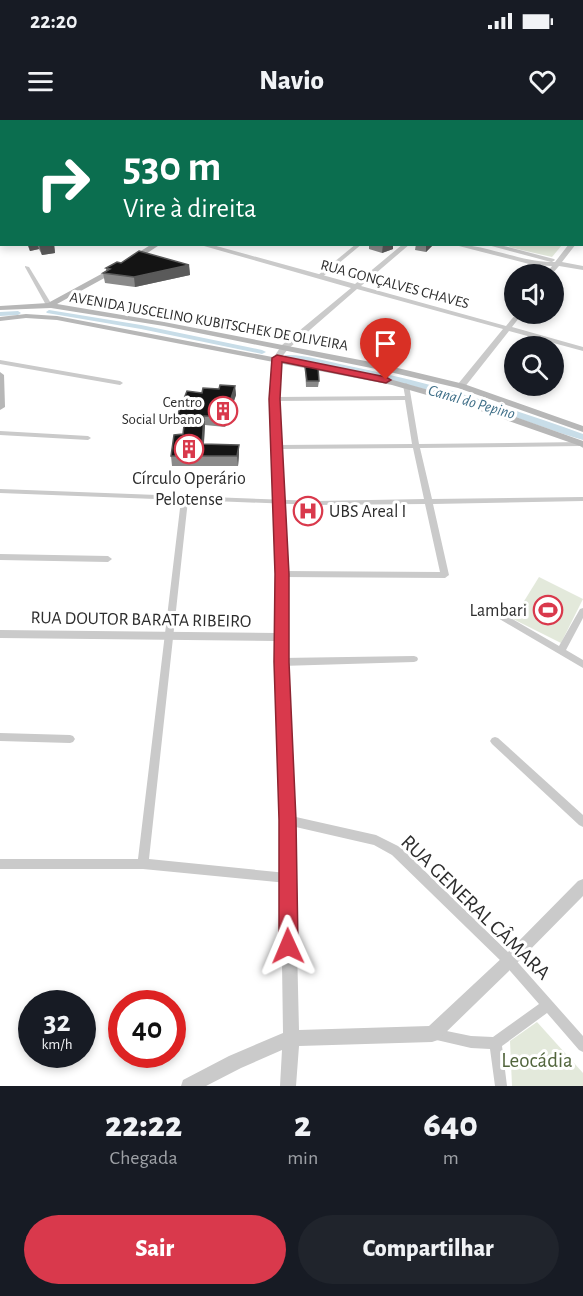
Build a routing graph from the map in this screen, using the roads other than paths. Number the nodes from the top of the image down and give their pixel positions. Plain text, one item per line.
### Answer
1 (154, 246) edge
2 (207, 246) edge
3 (358, 246) edge
4 (405, 246) edge
5 (462, 246) edge
6 (496, 246) edge
7 (571, 246) edge
8 (543, 257) junction
9 (557, 263) junction
10 (538, 264) joint
11 (549, 264) edge
12 (27, 267) dead end
13 (583, 268) edge
14 (319, 277) junction
15 (356, 288) junction
16 (49, 305) junction
17 (0, 308) edge
18 (26, 316) junction
19 (0, 319) edge
20 (510, 324) edge
21 (0, 327) edge
22 (507, 328) junction
23 (285, 347) junction
24 (583, 349) edge
25 (277, 358) junction
26 (0, 362) edge
27 (0, 375) edge
28 (120, 383) dead end
29 (406, 385) junction
30 (461, 386) junction
31 (407, 398) junction
32 (274, 399) junction
33 (0, 407) edge
34 (527, 415) junction
35 (583, 429) edge
36 (0, 433) edge
37 (88, 438) dead end
38 (583, 445) edge
39 (416, 446) junction
40 (277, 447) junction
41 (0, 491) edge
42 (185, 497) junction
43 (278, 500) junction
44 (583, 500) edge
45 (429, 502) junction
46 (0, 557) edge
47 (108, 559) dead end
48 (282, 574) junction
49 (446, 575) joint
50 (583, 611) edge
51 (494, 612) dead end
52 (0, 634) edge
53 (168, 635) junction
54 (282, 637) junction
55 (561, 650) junction
56 (414, 659) dead end
57 (281, 662) junction
58 (583, 664) edge
59 (0, 736) edge
60 (70, 739) dead end
61 (495, 741) dead end
62 (287, 820) junction
63 (583, 822) edge
64 (0, 864) edge
65 (143, 864) junction
66 (287, 878) junction
67 (583, 886) edge
68 (509, 961) junction
69 (548, 1005) junction
70 (432, 1034) junction
71 (291, 1038) junction
72 (495, 1043) junction
73 (583, 1046) edge
74 (189, 1086) edge
75 (288, 1086) edge
76 (501, 1086) edge

1 - 16 main road
2 - 14 street, RUA GONÇALVES CHAVES
3 - 14 street
4 - 15 street
5 - 10 street
6 - 8 street
7 - 9 street
8 - 9 street
8 - 10 street
9 - 11 street
9 - 13 street
12 - 16 street
14 - 15 street, RUA GONÇALVES CHAVES
15 - 22 street, RUA GONÇALVES CHAVES
15 - 23 street
16 - 17 main road, AVENIDA JUSCELINO KUBITSCHEK DE OLIVEIRA
16 - 18 main road
16 - 23 main road, AVENIDA JUSCELINO KUBITSCHEK DE OLIVEIRA
18 - 19 main road, AVENIDA JUSCELINO KUBITSCHEK DE OLIVEIRA
18 - 21 main road
18 - 25 main road, AVENIDA JUSCELINO KUBITSCHEK DE OLIVEIRA
20 - 22 street
22 - 24 street, RUA GONÇALVES CHAVES
22 - 30 street
23 - 25 street
23 - 30 main road, AVENIDA JUSCELINO KUBITSCHEK DE OLIVEIRA
25 - 29 main road, AVENIDA JUSCELINO KUBITSCHEK DE OLIVEIRA
25 - 32 street
26 - 28 street
27 - 33 main road
29 - 31 street
29 - 34 main road, AVENIDA JUSCELINO KUBITSCHEK DE OLIVEIRA
30 - 34 main road, AVENIDA JUSCELINO KUBITSCHEK DE OLIVEIRA
31 - 32 street
31 - 39 street
32 - 40 street
34 - 35 main road, AVENIDA JUSCELINO KUBITSCHEK DE OLIVEIRA
34 - 38 main road, AVENIDA JUSCELINO KUBITSCHEK DE OLIVEIRA
36 - 37 street
38 - 39 street
39 - 40 street
39 - 45 street
40 - 43 street
41 - 42 street
42 - 43 street
42 - 53 street
43 - 45 street
43 - 48 street
44 - 45 street
45 - 49 street
46 - 47 street
48 - 49 street
48 - 54 street
50 - 55 street
51 - 55 street
52 - 53 street, RUA DOUTOR BARATA RIBEIRO
53 - 54 street, RUA DOUTOR BARATA RIBEIRO
53 - 65 street
54 - 57 street
55 - 58 street
56 - 57 street
57 - 62 street
59 - 60 street
61 - 63 street
62 - 66 street
62 - 68 street, RUA GENERAL CÂMARA
64 - 65 street
65 - 66 street
66 - 71 street
67 - 68 street
68 - 69 street, RUA GENERAL CÂMARA
68 - 70 street
69 - 72 street
69 - 73 street, RUA GENERAL CÂMARA
70 - 71 street
70 - 72 street
71 - 74 street
71 - 75 street
72 - 76 street

